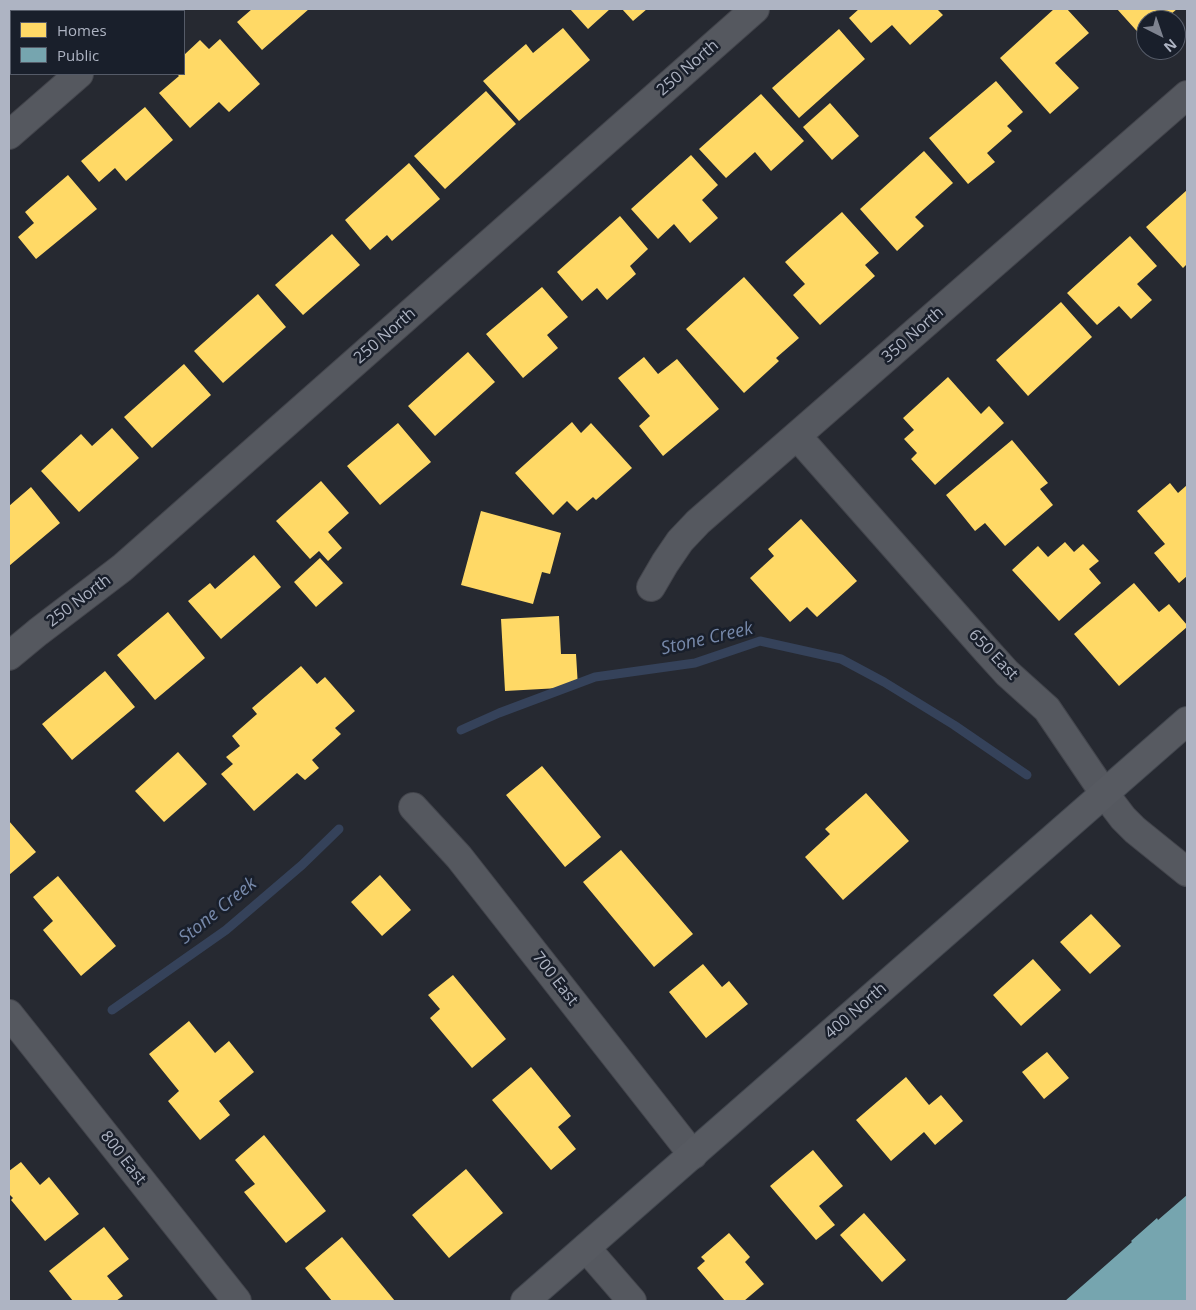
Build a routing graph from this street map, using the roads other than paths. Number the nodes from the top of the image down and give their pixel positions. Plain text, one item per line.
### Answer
1 (755, 9) edge
2 (78, 75) edge
3 (1187, 95) edge
4 (9, 135) edge
5 (797, 436) junction
6 (651, 587) dead end
7 (9, 656) edge
8 (1187, 720) edge
9 (1104, 793) junction
10 (413, 807) dead end
11 (1187, 872) edge
12 (9, 1014) edge
13 (693, 1154) junction
14 (586, 1248) junction
15 (237, 1301) edge
16 (525, 1301) edge
17 (632, 1301) edge

1 - 7 street, 250 North
2 - 4 street
3 - 5 street, 350 North
5 - 6 street, 350 North
5 - 9 street, 650 East
8 - 9 main road, 400 North
9 - 11 street, 650 East
9 - 13 main road, 400 North
10 - 13 street, 700 East
12 - 15 street, 800 East
13 - 14 main road, 400 North
14 - 16 main road, 400 North
14 - 17 street

